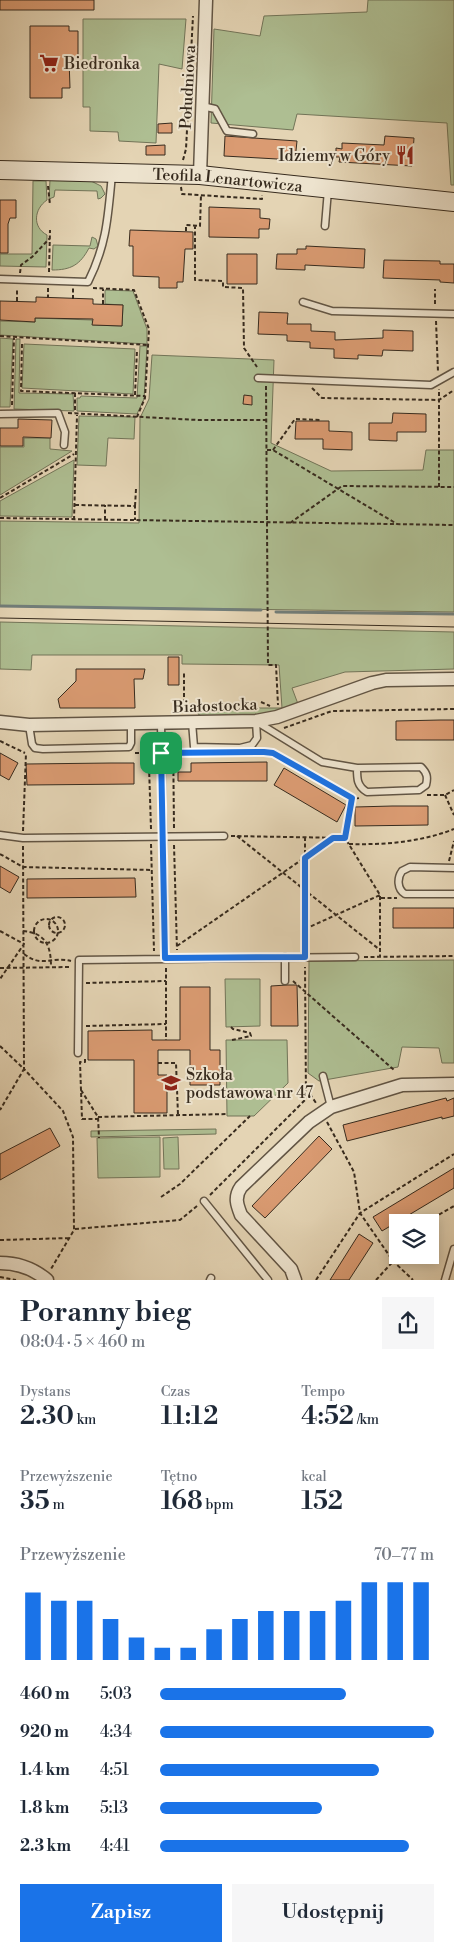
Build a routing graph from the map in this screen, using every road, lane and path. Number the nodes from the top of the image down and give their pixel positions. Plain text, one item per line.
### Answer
1 (206, 0) edge
2 (193, 12) dead end
3 (202, 106) junction
4 (253, 134) dead end
5 (181, 168) dead end
6 (0, 170) edge
7 (112, 172) junction
8 (200, 175) junction
9 (48, 178) dead end
10 (328, 189) junction
11 (182, 194) dead end
12 (201, 195) junction
13 (262, 199) dead end
14 (454, 202) edge
15 (50, 205) dead end
16 (196, 225) junction
17 (325, 226) dead end
18 (50, 230) dead end
19 (186, 231) dead end
20 (50, 238) junction
21 (0, 279) edge
22 (19, 283) junction
23 (48, 284) junction
24 (40, 287) dead end
25 (65, 288) dead end
26 (90, 288) dead end
27 (103, 289) junction
28 (48, 298) dead end
29 (73, 299) dead end
30 (17, 301) dead end
31 (303, 302) dead end
32 (103, 304) dead end
33 (454, 314) edge
34 (0, 336) edge
35 (14, 337) junction
36 (22, 344) dead end
37 (148, 345) junction
38 (137, 350) dead end
39 (257, 367) dead end
40 (454, 372) edge
41 (258, 378) dead end
42 (266, 378) junction
43 (303, 380) junction
44 (13, 388) junction
45 (454, 390) edge
46 (20, 391) junction
47 (75, 393) junction
48 (135, 395) junction
49 (145, 396) junction
50 (12, 406) dead end
51 (58, 412) junction
52 (76, 413) junction
53 (0, 414) edge
54 (137, 417) junction
55 (266, 420) junction
56 (321, 420) dead end
57 (64, 445) dead end
58 (267, 450) junction
59 (272, 450) junction
60 (74, 454) dead end
61 (337, 488) junction
62 (454, 488) edge
63 (136, 489) dead end
64 (0, 498) edge
65 (105, 505) junction
66 (75, 506) junction
67 (136, 506) junction
68 (0, 518) edge
69 (74, 520) junction
70 (105, 520) junction
71 (135, 520) junction
72 (268, 523) junction
73 (290, 523) junction
74 (398, 525) junction
75 (454, 525) edge
76 (184, 673) dead end
77 (454, 679) edge
78 (261, 702) dead end
79 (454, 709) edge
80 (256, 721) junction
81 (0, 722) edge
82 (188, 722) junction
83 (161, 723) junction
84 (131, 724) junction
85 (29, 725) junction
86 (272, 732) junction
87 (0, 741) edge
88 (191, 752) dead end
89 (255, 752) dead end
90 (130, 753) dead end
91 (161, 753) junction
92 (357, 768) junction
93 (454, 790) edge
94 (445, 795) junction
95 (427, 796) dead end
96 (352, 798) junction
97 (362, 798) dead end
98 (454, 815) edge
99 (454, 830) edge
100 (0, 835) edge
101 (162, 836) junction
102 (224, 836) joint
103 (237, 836) junction
104 (305, 837) junction
105 (23, 838) junction
106 (333, 838) junction
107 (345, 838) junction
108 (454, 842) edge
109 (349, 844) junction
110 (0, 854) edge
111 (305, 858) junction
112 (23, 867) junction
113 (450, 868) edge
114 (152, 870) dead end
115 (282, 873) junction
116 (305, 892) junction
117 (454, 894) edge
118 (380, 895) junction
119 (336, 915) junction
120 (51, 920) junction
121 (305, 929) junction
122 (0, 931) edge
123 (24, 931) junction
124 (33, 932) junction
125 (58, 932) junction
126 (47, 943) junction
127 (24, 944) junction
128 (177, 946) dead end
129 (380, 950) junction
130 (24, 954) junction
131 (454, 956) edge
132 (285, 957) junction
133 (305, 957) junction
134 (355, 957) joint
135 (380, 957) junction
136 (51, 961) junction
137 (165, 962) junction
138 (78, 964) junction
139 (0, 968) edge
140 (24, 968) junction
141 (51, 968) dead end
142 (285, 977) joint
143 (0, 979) edge
144 (166, 981) junction
145 (84, 991) dead end
146 (305, 992) junction
147 (166, 1024) junction
148 (78, 1026) junction
149 (232, 1026) dead end
150 (166, 1040) dead end
151 (232, 1040) dead end
152 (0, 1046) edge
153 (81, 1053) joint
154 (158, 1063) dead end
155 (24, 1069) junction
156 (394, 1070) dead end
157 (323, 1076) dead end
158 (454, 1084) edge
159 (81, 1090) junction
160 (310, 1094) dead end
161 (0, 1110) edge
162 (326, 1110) junction
163 (227, 1114) dead end
164 (178, 1115) junction
165 (250, 1116) dead end
166 (98, 1118) junction
167 (99, 1138) dead end
168 (454, 1154) edge
169 (161, 1197) dead end
170 (204, 1201) junction
171 (454, 1206) edge
172 (360, 1213) junction
173 (439, 1215) edge
174 (74, 1230) junction
175 (72, 1238) junction
176 (0, 1240) edge
177 (454, 1250) edge
178 (389, 1255) edge
179 (0, 1263) edge
180 (390, 1264) edge
181 (396, 1264) edge
182 (0, 1277) edge
183 (47, 1279) edge
184 (16, 1280) edge
185 (268, 1280) edge
186 (295, 1280) edge
187 (316, 1280) edge
188 (376, 1280) edge
189 (413, 1280) edge
190 (445, 1280) edge

1 - 3 street, Południowa
2 - 5 path
3 - 4 lane
3 - 8 street, Południowa
6 - 7 street, Teofila Lenartowicza
7 - 8 street, Teofila Lenartowicza
7 - 23 lane
8 - 10 street, Teofila Lenartowicza
9 - 15 path
10 - 14 street, Teofila Lenartowicza
10 - 17 lane
11 - 12 path
12 - 13 path
12 - 16 path
16 - 19 path
16 - 39 path
18 - 20 path
20 - 22 path
20 - 23 path
21 - 22 lane
22 - 23 lane
22 - 30 path
23 - 24 path
23 - 28 path
25 - 29 path
26 - 27 path
27 - 32 path
27 - 37 path
31 - 33 lane
34 - 35 path
35 - 37 path
35 - 44 path
36 - 46 path
37 - 49 path
38 - 48 path
40 - 43 lane
41 - 42 lane
42 - 43 lane
42 - 55 path
43 - 45 path
44 - 46 path
44 - 50 path
46 - 47 path
47 - 48 path
47 - 52 path
48 - 49 path
49 - 54 path
51 - 52 path
51 - 53 lane
51 - 57 lane
52 - 54 path
52 - 66 path
54 - 55 path
55 - 58 path
56 - 59 path
58 - 59 path
58 - 72 path
59 - 61 path
60 - 64 path
61 - 62 path
61 - 73 path
61 - 74 path
63 - 67 path
65 - 66 path
65 - 67 path
65 - 70 path
66 - 69 path
67 - 71 path
68 - 69 path
69 - 70 path
70 - 71 path
71 - 72 path
72 - 73 path
72 - 78 path
73 - 74 path
74 - 75 path
76 - 82 path
77 - 80 street, Białostocka
79 - 86 path
80 - 82 street, Białostocka
80 - 82 lane
80 - 86 lane
81 - 85 street, Białostocka
82 - 83 street, Białostocka
83 - 84 street, Białostocka
83 - 91 lane
84 - 85 street, Białostocka
84 - 85 lane
86 - 92 lane
87 - 105 path
88 - 91 path
89 - 96 path
90 - 91 path
91 - 101 lane
92 - 92 lane
93 - 94 path
94 - 95 path
94 - 98 path
96 - 97 path
96 - 107 path
99 - 109 path
100 - 105 lane
101 - 102 lane
101 - 105 lane
101 - 137 lane
102 - 103 path
103 - 104 path
103 - 115 path
104 - 106 path
104 - 111 path
105 - 112 path
106 - 107 path
106 - 111 path
107 - 109 path
108 - 113 path
109 - 118 path
110 - 112 path
111 - 115 path
111 - 116 path
112 - 114 path
112 - 123 path
113 - 117 lane
115 - 116 path
115 - 128 path
116 - 119 path
116 - 121 path
118 - 119 path
118 - 129 path
119 - 121 path
119 - 129 path
120 - 124 path
120 - 125 path
120 - 125 path
120 - 125 path
121 - 133 path
122 - 127 path
123 - 124 path
123 - 127 path
124 - 126 path
124 - 126 path
125 - 126 path
126 - 136 path
127 - 130 path
127 - 143 path
129 - 135 path
130 - 136 path
130 - 140 path
131 - 135 path
132 - 133 lane
132 - 137 lane
132 - 142 lane
133 - 134 lane
133 - 146 path
134 - 135 path
136 - 138 path
136 - 141 path
137 - 138 lane
137 - 144 path
138 - 148 lane
139 - 140 path
140 - 155 path
142 - 146 path
144 - 145 path
144 - 147 path
146 - 156 path
146 - 170 path
147 - 148 path
147 - 150 path
148 - 153 lane
149 - 151 path
152 - 155 path
153 - 159 path
154 - 164 path
155 - 161 path
155 - 174 path
157 - 162 lane
158 - 162 street
159 - 166 path
159 - 166 path
160 - 162 path
162 - 172 path
162 - 186 street
163 - 164 path
164 - 166 path
165 - 169 path
166 - 167 path
168 - 172 path
170 - 174 path
170 - 185 lane
171 - 173 path
172 - 178 path
172 - 187 path
174 - 175 path
175 - 176 path
175 - 183 path
177 - 190 lane
179 - 183 street
180 - 188 path
181 - 189 path
182 - 184 path

